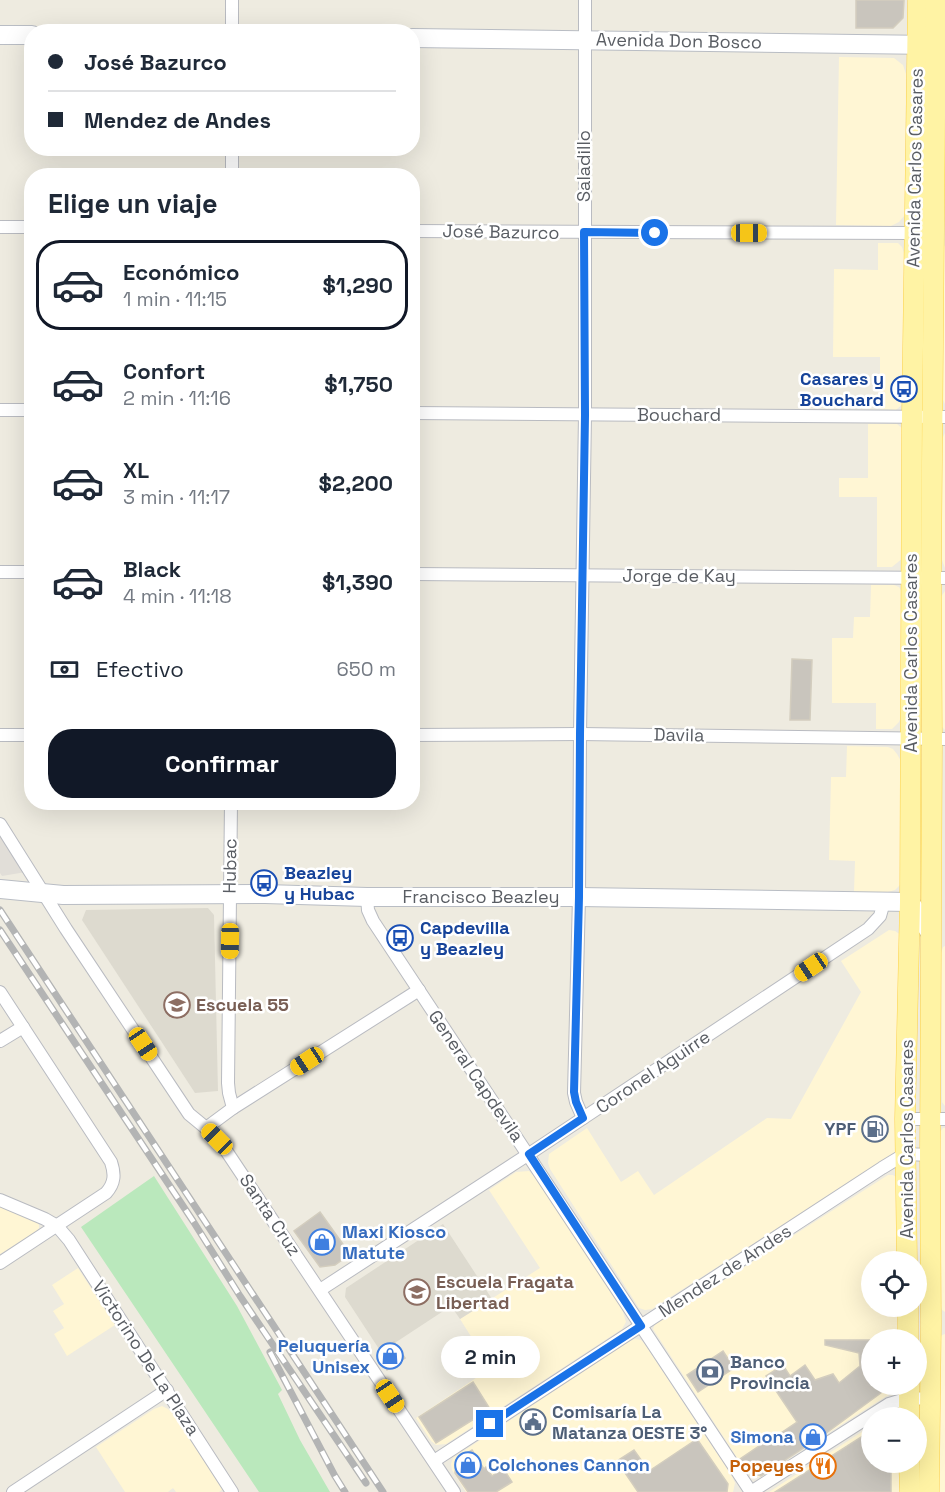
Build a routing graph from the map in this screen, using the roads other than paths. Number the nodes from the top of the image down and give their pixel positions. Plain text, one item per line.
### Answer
1 (232, 0) edge
2 (585, 0) edge
3 (918, 0) edge
4 (936, 0) edge
5 (232, 24) edge
6 (945, 25) edge
7 (0, 35) edge
8 (24, 35) edge
9 (420, 38) edge
10 (584, 40) junction
11 (933, 45) edge
12 (0, 227) edge
13 (24, 227) edge
14 (420, 231) edge
15 (584, 232) junction
16 (913, 233) junction
17 (939, 235) edge
18 (0, 410) edge
19 (24, 410) edge
20 (420, 413) edge
21 (585, 415) junction
22 (912, 416) junction
23 (939, 417) edge
24 (0, 572) edge
25 (24, 572) edge
26 (420, 574) edge
27 (582, 575) junction
28 (929, 578) edge
29 (580, 734) junction
30 (0, 735) edge
31 (24, 735) edge
32 (420, 735) edge
33 (910, 738) junction
34 (939, 739) edge
35 (231, 810) edge
36 (0, 824) edge
37 (0, 889) edge
38 (44, 892) junction
39 (230, 894) junction
40 (366, 897) junction
41 (579, 897) junction
42 (884, 902) junction
43 (910, 902) junction
44 (938, 934) edge
45 (419, 990) junction
46 (0, 992) edge
47 (23, 1027) junction
48 (0, 1041) edge
49 (233, 1108) junction
50 (583, 1118) junction
51 (905, 1119) junction
52 (938, 1119) edge
53 (206, 1128) junction
54 (529, 1154) junction
55 (905, 1154) junction
56 (930, 1155) junction
57 (0, 1200) edge
58 (57, 1226) junction
59 (907, 1251) edge
60 (0, 1263) edge
61 (320, 1290) junction
62 (938, 1324) edge
63 (641, 1326) junction
64 (167, 1390) junction
65 (930, 1399) junction
66 (909, 1400) edge
67 (434, 1461) junction
68 (909, 1473) edge
69 (13, 1492) edge
70 (232, 1492) edge
71 (454, 1492) edge
72 (751, 1492) edge
73 (909, 1492) edge
74 (929, 1492) edge

1 - 5 street
2 - 10 street, Saladillo
3 - 11 main road
4 - 11 main road
6 - 11 street
7 - 8 street
9 - 10 street, Avenida Don Bosco
10 - 11 street, Avenida Don Bosco
10 - 15 street, Saladillo
11 - 16 main road, Avenida Carlos Casares
11 - 17 main road, Avenida Carlos Casares
12 - 13 street
14 - 15 street, José Bazurco
15 - 16 street, José Bazurco
15 - 21 street, Saladillo
16 - 22 main road, Avenida Carlos Casares
17 - 23 main road, Avenida Carlos Casares
18 - 19 street
20 - 21 street, Bouchard
21 - 22 street, Bouchard
21 - 27 street, Saladillo
22 - 23 street, Bouchard
22 - 28 main road, Avenida Carlos Casares
23 - 28 main road, Avenida Carlos Casares
24 - 25 street
26 - 27 street, Jorge de Kay
27 - 28 street, Jorge de Kay
27 - 29 street, Saladillo
28 - 33 main road, Avenida Carlos Casares
28 - 34 main road, Avenida Carlos Casares
29 - 32 street, Davila
29 - 33 street, Davila
29 - 41 street, Saladillo
30 - 31 street
33 - 34 street, Davila
33 - 43 main road, Avenida Carlos Casares
34 - 44 main road, Avenida Carlos Casares
35 - 39 street, Hubac
36 - 38 street, Santa Cruz
37 - 38 street, Francisco Beazley
38 - 39 street, Francisco Beazley
38 - 53 street, Santa Cruz
39 - 40 street, Francisco Beazley
39 - 49 street, Hubac
40 - 41 street, Francisco Beazley
40 - 45 street, General Capdevila
41 - 42 street, Francisco Beazley
41 - 50 street, Saladillo
42 - 43 street, Francisco Beazley
42 - 50 street, Coronel Aguirre
43 - 44 street
43 - 51 main road, Avenida Carlos Casares
44 - 52 main road, Avenida Carlos Casares
45 - 49 street
45 - 54 street, General Capdevila
46 - 47 street
47 - 48 street
47 - 58 street
49 - 53 street
50 - 54 street, Coronel Aguirre
51 - 52 street
51 - 55 main road, Avenida Carlos Casares
52 - 56 main road, Avenida Carlos Casares
53 - 61 street, Santa Cruz
54 - 61 street, Coronel Aguirre
54 - 63 street, General Capdevila
55 - 56 street
55 - 59 main road, Avenida Carlos Casares
55 - 63 street, Mendez de Andes
56 - 62 main road, Avenida Carlos Casares
57 - 58 street
58 - 60 street
58 - 64 street, Victorino De La Plaza
61 - 67 street, Santa Cruz
62 - 65 main road, Avenida Carlos Casares
63 - 67 street, Mendez de Andes
63 - 72 street, General Capdevila
64 - 69 street
64 - 70 street, Victorino De La Plaza
65 - 66 street
65 - 74 main road, Avenida Carlos Casares
66 - 72 street
67 - 71 street, Santa Cruz
68 - 73 main road

